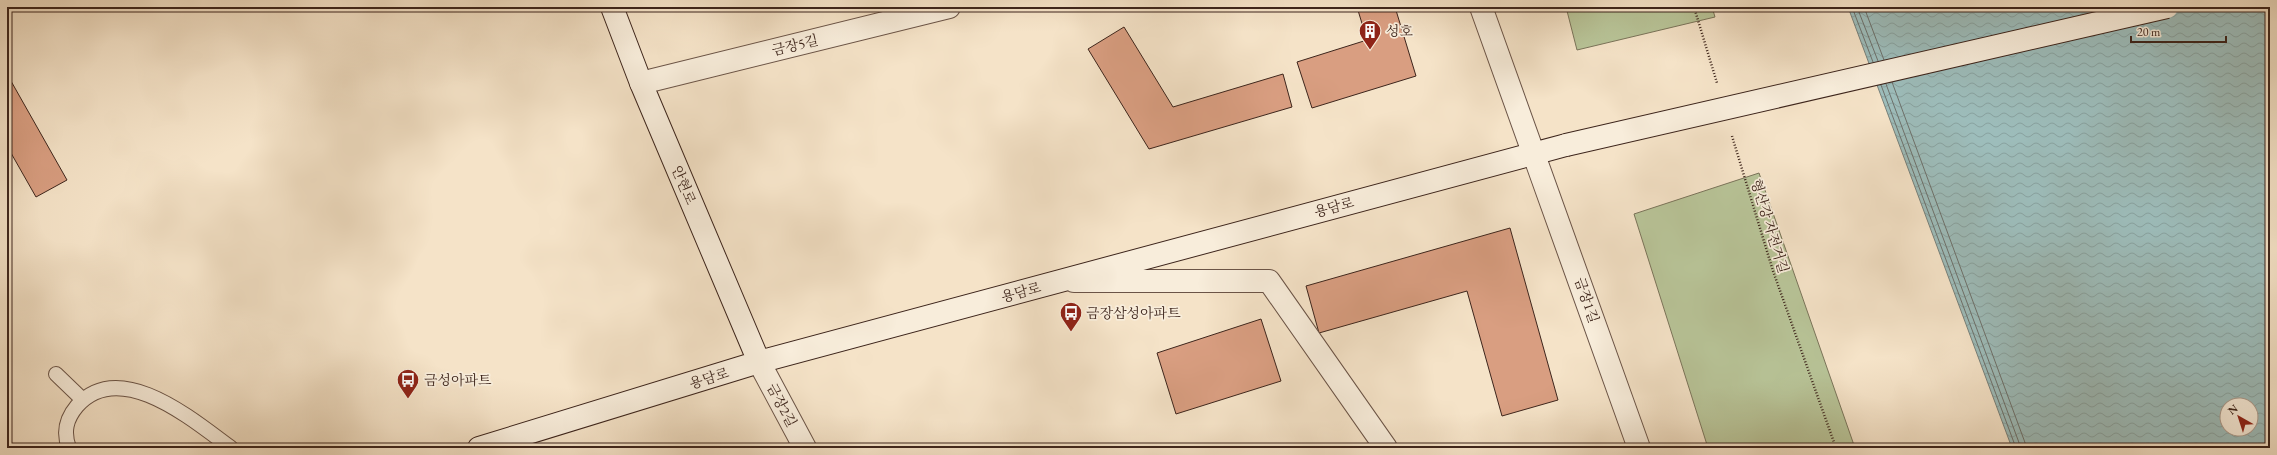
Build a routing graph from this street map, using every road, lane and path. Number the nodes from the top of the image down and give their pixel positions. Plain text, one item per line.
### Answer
1 (612, 7) edge
2 (949, 7) edge
3 (1481, 7) edge
4 (1694, 7) edge
5 (2167, 7) edge
6 (641, 83) junction
7 (1719, 90) dead end
8 (1730, 128) dead end
9 (1535, 152) junction
10 (1061, 281) junction
11 (759, 362) junction
12 (56, 374) dead end
13 (83, 400) junction
14 (513, 443) edge
15 (69, 448) edge
16 (231, 448) edge
17 (479, 448) edge
18 (805, 448) edge
19 (1386, 448) edge
20 (1639, 448) edge
21 (1836, 448) edge

1 - 6 main road, 안현로
2 - 6 main road, 금장5길
3 - 9 main road, 금장1길
4 - 7 path
5 - 9 main road, 용담로, bridge
6 - 11 main road, 안현로
8 - 21 path, 형산강 자전거길
9 - 10 main road, 용담로
9 - 20 main road, 금장1길
10 - 11 main road, 용담로
10 - 19 main road
11 - 14 main road, 용담로
11 - 18 main road, 금장2길
12 - 13 lane
13 - 15 lane
13 - 16 lane
14 - 17 main road, 용담로

